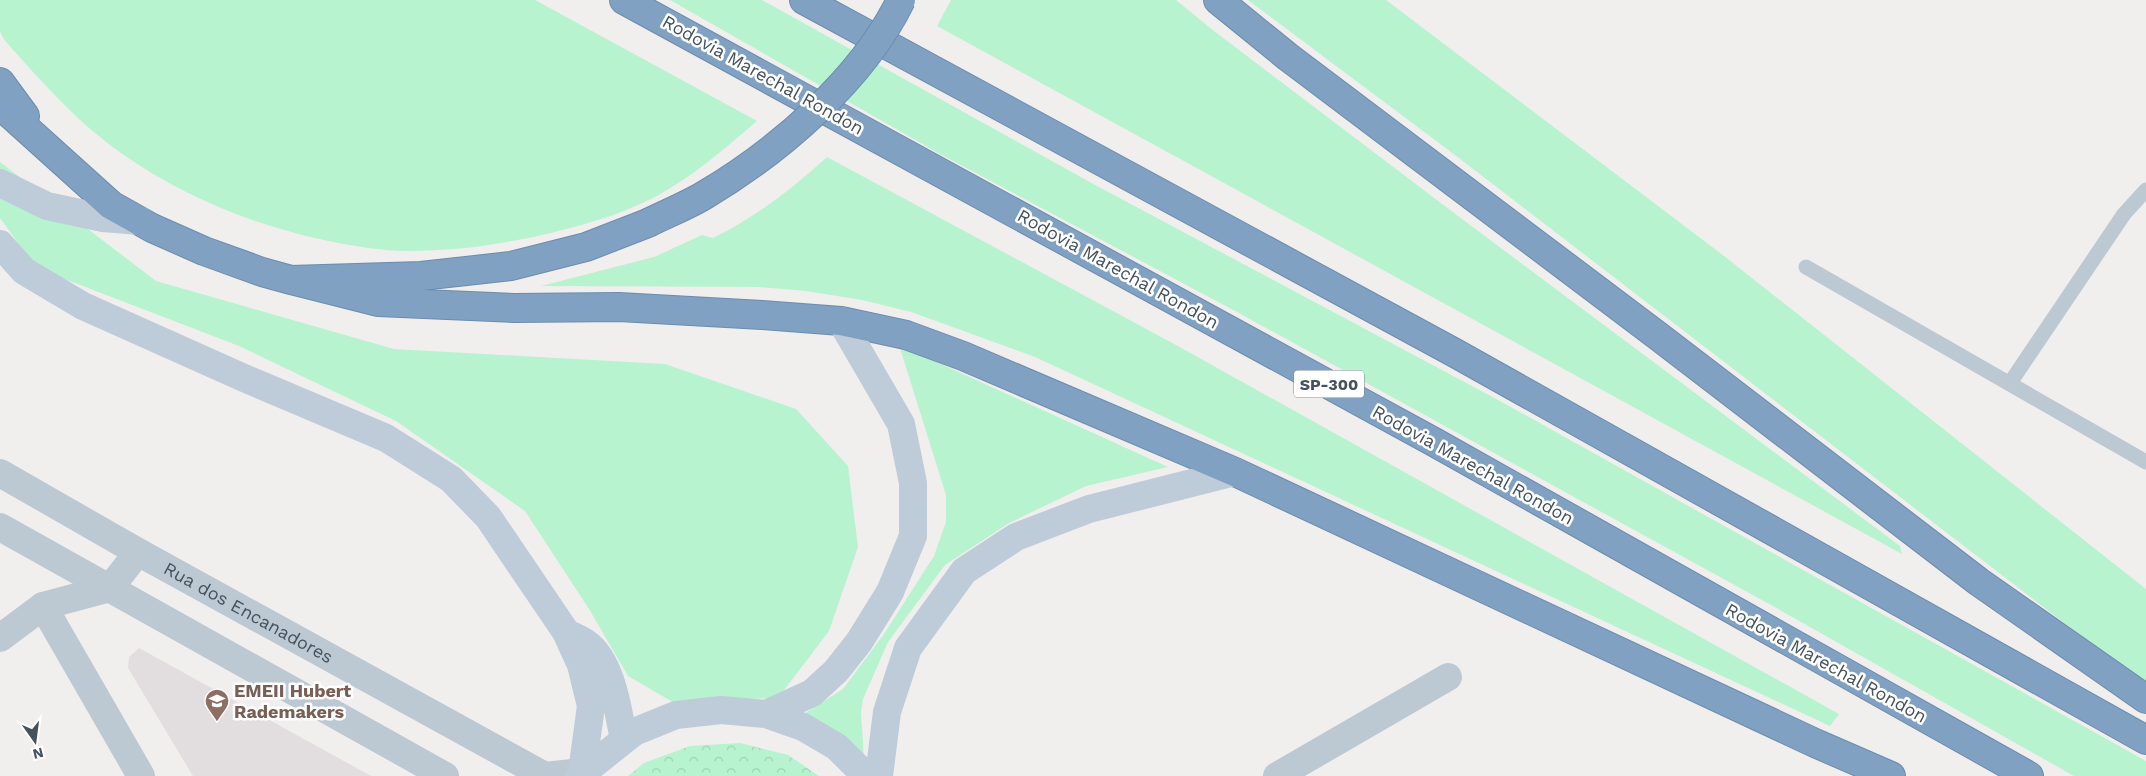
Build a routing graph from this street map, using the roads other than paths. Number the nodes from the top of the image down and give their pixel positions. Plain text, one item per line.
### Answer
1 (624, 0) edge
2 (804, 0) edge
3 (901, 0) edge
4 (1218, 0) edge
5 (0, 82) edge
6 (0, 105) edge
7 (43, 142) junction
8 (0, 183) edge
9 (2146, 190) edge
10 (140, 221) junction
11 (0, 244) edge
12 (1806, 267) dead end
13 (290, 280) junction
14 (841, 321) junction
15 (2010, 384) junction
16 (2146, 462) edge
17 (1235, 472) junction
18 (0, 473) edge
19 (0, 526) edge
20 (138, 552) junction
21 (110, 588) junction
22 (43, 606) junction
23 (566, 632) junction
24 (0, 638) edge
25 (1448, 677) dead end
26 (2146, 699) edge
27 (766, 714) junction
28 (624, 740) junction
29 (2146, 740) edge
30 (581, 774) edge
31 (141, 776) edge
32 (446, 776) edge
33 (866, 776) edge
34 (879, 776) edge
35 (1278, 776) edge
36 (1891, 776) edge
37 (2029, 776) edge

1 - 37 highway, Rodovia Marechal Rondon / SP-300
2 - 29 highway
3 - 13 highway, bridge
4 - 26 highway
5 - 7 highway
6 - 7 highway
7 - 10 highway
8 - 10 main road
9 - 15 lane
10 - 13 highway
11 - 23 main road
12 - 15 lane
13 - 14 highway
14 - 17 highway
14 - 27 main road
15 - 16 lane
17 - 34 main road
17 - 36 highway
18 - 20 street, Rua dos Encanadores
19 - 21 street
20 - 21 street
20 - 30 street, Rua dos Encanadores
21 - 22 street
21 - 32 street
22 - 24 street
22 - 31 street
23 - 28 main road
23 - 30 main road
25 - 35 street
27 - 28 main road
27 - 33 main road
28 - 30 main road

